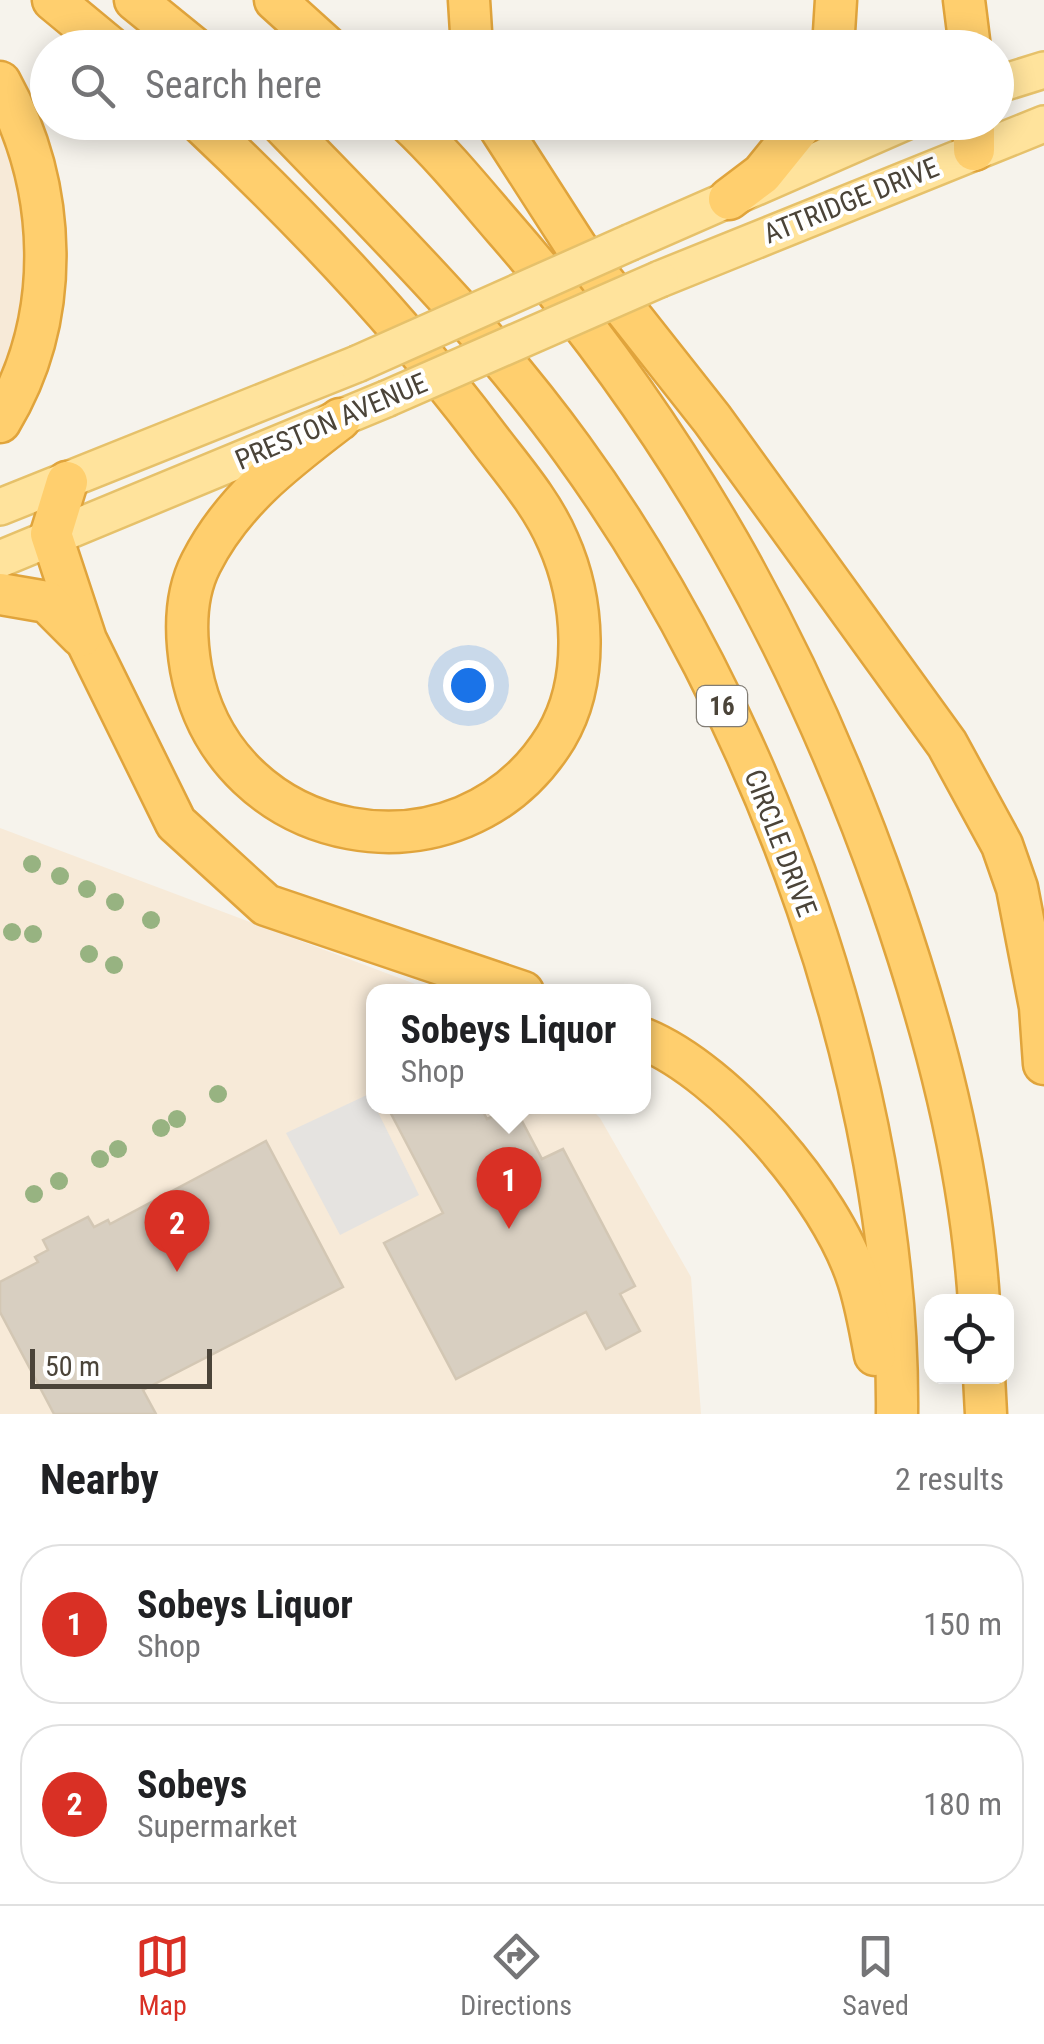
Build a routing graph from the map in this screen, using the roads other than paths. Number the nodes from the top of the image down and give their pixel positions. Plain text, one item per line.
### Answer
1 (53, 0) edge
2 (135, 0) edge
3 (275, 0) edge
4 (469, 0) edge
5 (836, 0) edge
6 (964, 0) edge
7 (89, 30) edge
8 (172, 30) edge
9 (308, 30) edge
10 (471, 30) edge
11 (834, 30) edge
12 (968, 30) edge
13 (1044, 70) edge
14 (1014, 80) edge
15 (0, 82) edge
16 (1044, 124) edge
17 (1014, 129) edge
18 (218, 140) edge
19 (297, 140) edge
20 (424, 140) edge
21 (508, 140) edge
22 (790, 140) edge
23 (864, 140) edge
24 (965, 140) edge
25 (730, 199) junction
26 (632, 242) joint
27 (660, 279) joint
28 (340, 418) junction
29 (0, 422) edge
30 (67, 482) junction
31 (0, 507) edge
32 (51, 534) junction
33 (0, 558) edge
34 (0, 594) edge
35 (86, 640) junction
36 (499, 984) edge
37 (651, 1043) edge
38 (1044, 1064) edge
39 (978, 1294) edge
40 (984, 1384) edge
41 (884, 1414) edge
42 (897, 1414) edge
43 (986, 1414) edge

1 - 7 highway
2 - 8 highway
3 - 9 highway
4 - 10 highway
5 - 11 highway
6 - 12 highway
13 - 14 main road
15 - 29 highway
16 - 17 main road, ATTRIDGE DRIVE
18 - 28 highway
19 - 42 highway, CIRCLE DRIVE / 16
20 - 39 highway
21 - 38 highway
22 - 25 highway
23 - 25 main road, ATTRIDGE DRIVE
24 - 27 main road, ATTRIDGE DRIVE
25 - 26 main road, ATTRIDGE DRIVE
26 - 30 main road, PRESTON AVENUE, bridge
27 - 28 main road, PRESTON AVENUE, bridge
28 - 32 main road, PRESTON AVENUE
30 - 31 main road, PRESTON AVENUE
30 - 32 highway
32 - 33 main road, PRESTON AVENUE
32 - 35 highway
34 - 35 highway
35 - 36 highway
37 - 41 highway
40 - 43 highway

